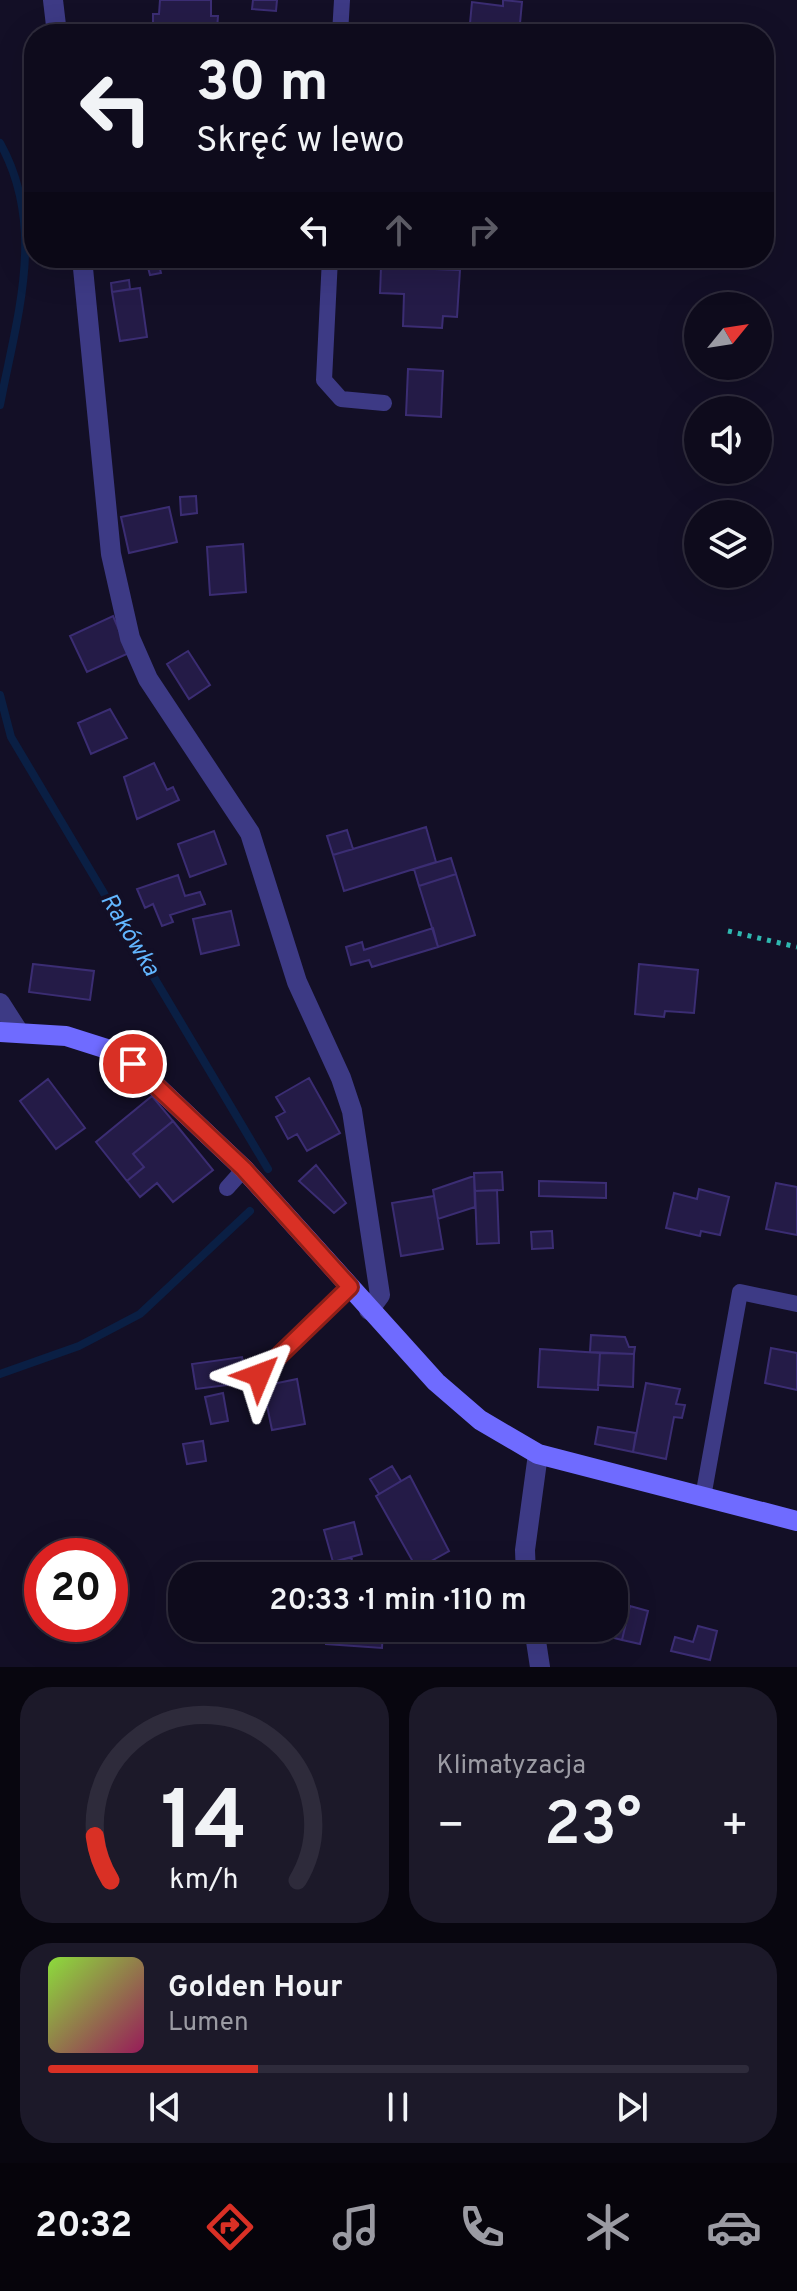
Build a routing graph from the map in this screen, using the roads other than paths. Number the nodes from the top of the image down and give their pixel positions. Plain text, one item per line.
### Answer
1 (53, 0) edge
2 (342, 0) edge
3 (56, 24) edge
4 (341, 24) edge
5 (83, 268) edge
6 (330, 268) edge
7 (384, 403) dead end
8 (0, 1003) edge
9 (9, 1032) edge
10 (244, 1169) junction
11 (227, 1188) dead end
12 (350, 1287) junction
13 (797, 1304) edge
14 (369, 1310) junction
15 (259, 1375) dead end
16 (538, 1454) junction
17 (703, 1497) junction
18 (797, 1521) edge
19 (525, 1562) edge
20 (536, 1642) edge
21 (540, 1667) edge

1 - 3 street
2 - 4 lane
5 - 14 street
6 - 7 lane
8 - 9 street
9 - 10 street
10 - 11 lane
10 - 12 street
12 - 14 street
12 - 15 lane
13 - 17 lane
14 - 16 street
16 - 17 street
16 - 19 street
17 - 18 street
20 - 21 street

